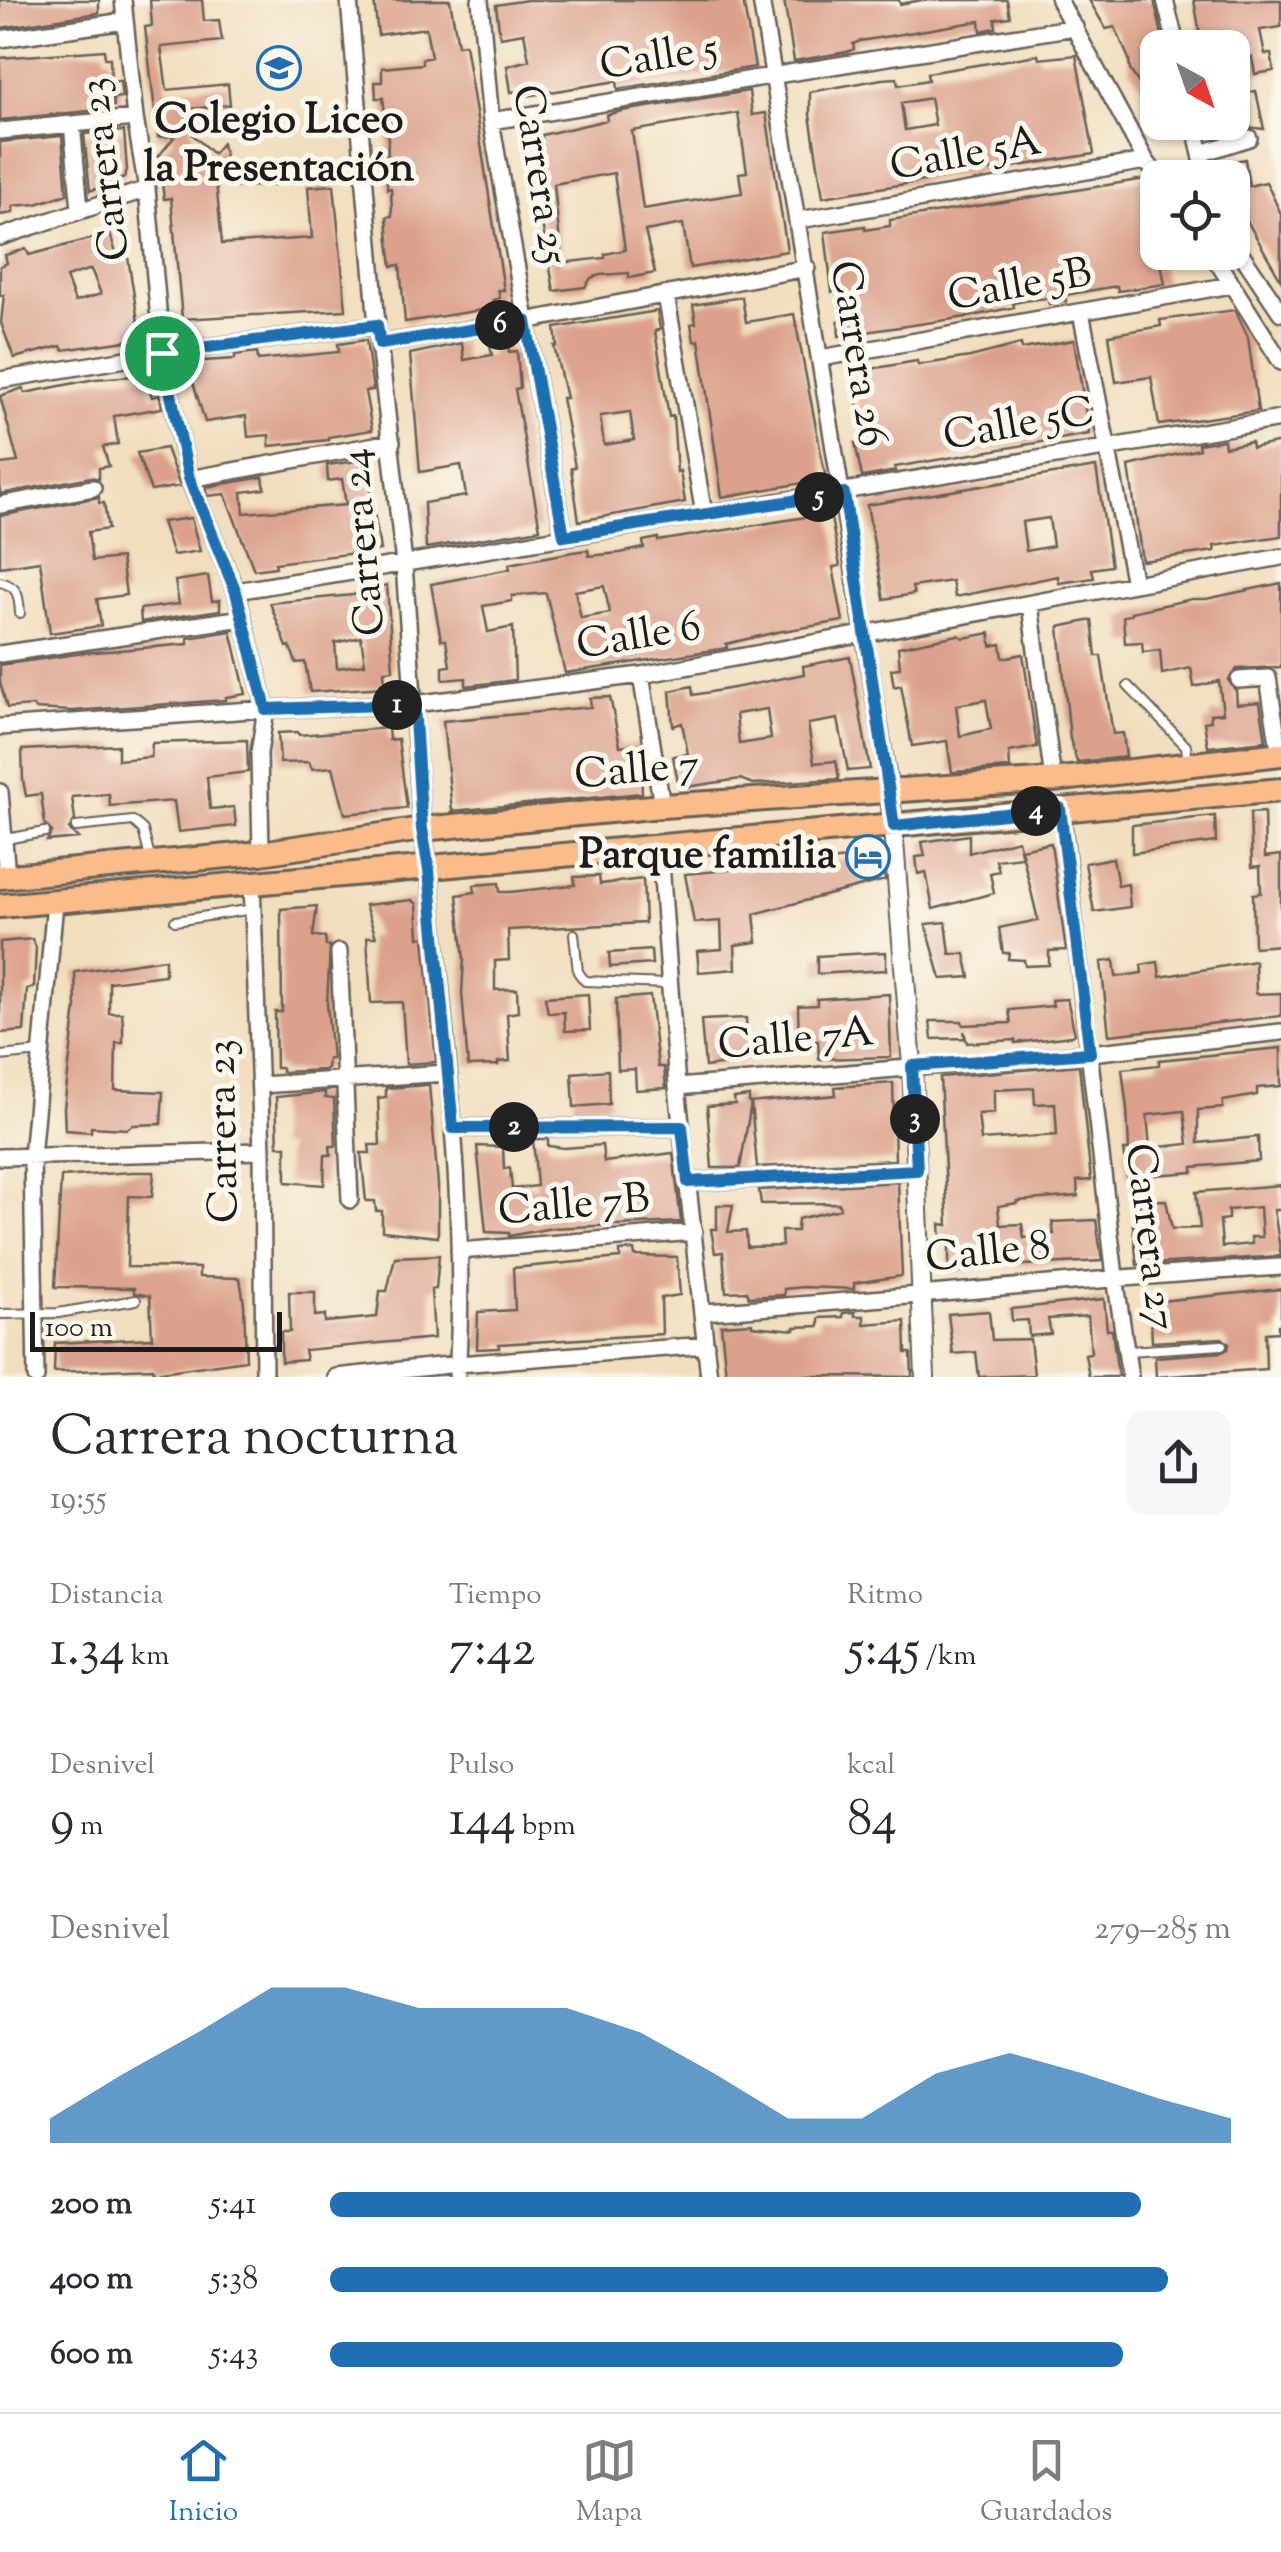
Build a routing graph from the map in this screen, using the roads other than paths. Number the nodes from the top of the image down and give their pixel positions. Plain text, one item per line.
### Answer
1 (122, 0) edge
2 (350, 0) edge
3 (480, 0) edge
4 (761, 0) edge
5 (1059, 0) edge
6 (1166, 0) edge
7 (125, 21) junction
8 (1076, 27) junction
9 (1173, 30) edge
10 (0, 39) edge
11 (775, 76) junction
12 (135, 118) junction
13 (491, 121) junction
14 (72, 124) junction
15 (0, 132) edge
16 (1199, 140) edge
17 (1243, 140) edge
18 (1202, 153) junction
19 (1146, 160) edge
20 (1203, 160) edge
21 (1140, 161) edge
22 (147, 189) junction
23 (80, 209) junction
24 (799, 220) junction
25 (0, 237) edge
26 (1250, 262) edge
27 (806, 268) junction
28 (1221, 270) edge
29 (1231, 285) junction
30 (1274, 292) edge
31 (666, 295) junction
32 (1081, 312) junction
33 (1281, 314) edge
34 (526, 321) junction
35 (377, 325) junction
36 (380, 344) junction
37 (162, 353) junction
38 (821, 358) junction
39 (1281, 362) edge
40 (0, 380) edge
41 (1281, 418) edge
42 (392, 442) junction
43 (1106, 446) junction
44 (189, 478) junction
45 (92, 488) dead end
46 (844, 493) junction
47 (0, 504) edge
48 (704, 514) junction
49 (564, 536) junction
50 (1281, 557) edge
51 (404, 564) junction
52 (0, 582) edge
53 (1134, 584) junction
54 (236, 592) junction
55 (1030, 604) junction
56 (20, 613) dead end
57 (243, 618) junction
58 (866, 634) junction
59 (0, 654) edge
60 (641, 675) junction
61 (1239, 680) dead end
62 (1128, 686) dead end
63 (414, 704) junction
64 (266, 709) junction
65 (0, 727) edge
66 (1280, 754) edge
67 (1188, 763) junction
68 (1053, 780) junction
69 (1281, 790) edge
70 (0, 792) edge
71 (890, 792) junction
72 (662, 806) junction
73 (1060, 808) junction
74 (894, 826) junction
75 (76, 827) dead end
76 (422, 829) junction
77 (46, 832) dead end
78 (4, 840) junction
79 (660, 849) junction
80 (261, 853) junction
81 (151, 863) junction
82 (429, 870) junction
83 (4, 876) edge
84 (252, 883) junction
85 (55, 902) junction
86 (0, 906) edge
87 (253, 909) junction
88 (175, 921) dead end
89 (574, 934) dead end
90 (339, 952) dead end
91 (669, 984) junction
92 (1281, 1032) edge
93 (41, 1052) junction
94 (1090, 1053) junction
95 (0, 1056) edge
96 (912, 1066) junction
97 (447, 1073) junction
98 (342, 1080) junction
99 (260, 1085) junction
100 (677, 1088) junction
101 (682, 1127) junction
102 (453, 1128) junction
103 (262, 1150) junction
104 (0, 1156) edge
105 (32, 1156) junction
106 (917, 1170) junction
107 (688, 1182) junction
108 (350, 1200) dead end
109 (694, 1232) junction
110 (460, 1252) junction
111 (1281, 1267) edge
112 (1115, 1277) junction
113 (922, 1297) junction
114 (136, 1300) dead end
115 (703, 1312) junction
116 (0, 1314) edge
117 (35, 1315) junction
118 (706, 1345) junction
119 (1222, 1345) dead end
120 (1128, 1351) junction
121 (458, 1370) edge
122 (36, 1377) edge
123 (264, 1377) edge
124 (336, 1377) edge
125 (709, 1377) edge
126 (926, 1377) edge
127 (1130, 1377) edge

1 - 7 street, Carrera 23
2 - 35 street, Carrera 24
3 - 13 street, Carrera 25
4 - 11 street, Carrera 26
5 - 8 street
6 - 9 street
7 - 10 street
7 - 12 street, Carrera 23
8 - 11 street, Calle 5
8 - 19 street
11 - 13 street, Calle 5
11 - 24 street, Carrera 26
12 - 14 street
12 - 22 street, Carrera 23
13 - 34 street, Carrera 25
14 - 15 street
14 - 23 street
16 - 18 street
17 - 18 street
18 - 20 street
21 - 24 street, Calle 5A
22 - 23 street
22 - 37 street, Carrera 23
23 - 25 street
24 - 27 street, Carrera 26
26 - 30 street
27 - 31 street
27 - 38 street, Carrera 26
28 - 29 street
29 - 32 street, Calle 5B
29 - 39 street
30 - 33 street
31 - 34 street
31 - 48 street
32 - 38 street, Calle 5B
32 - 43 street
34 - 36 street
34 - 49 street, Carrera 25
35 - 36 street, Carrera 24
35 - 37 street
36 - 42 street, Carrera 24
37 - 40 street
37 - 44 street, Carrera 23
38 - 46 street, Carrera 26
41 - 43 street, Calle 5C
42 - 44 street
42 - 51 street, Carrera 24
43 - 46 street, Calle 5C
43 - 53 street
44 - 54 street, Carrera 23
45 - 47 street
46 - 48 street, Calle 5C
46 - 58 street, Carrera 26
48 - 49 street, Calle 5C
49 - 51 street, Calle 5C
50 - 53 street, Calle 6
51 - 54 street, Calle 5C
51 - 63 street, Carrera 24
52 - 56 lane
53 - 55 street, Calle 6
54 - 57 street, Carrera 23
55 - 58 street, Calle 6
55 - 68 street
57 - 59 street
57 - 64 street, Carrera 23
58 - 60 street, Calle 6
58 - 71 street, Carrera 26
60 - 63 street, Calle 6
60 - 72 street
61 - 66 street
62 - 67 lane
63 - 64 street, Calle 6
63 - 76 street, Carrera 24
64 - 65 street, Calle 6
64 - 80 street, Carrera 23
66 - 67 main road, Calle 7
67 - 68 main road, Calle 7
68 - 71 main road, Calle 7
69 - 73 main road, Calle 7
70 - 78 street
71 - 72 main road, Calle 7
71 - 74 street, Carrera 26
72 - 76 main road, Calle 7
73 - 74 main road, Calle 7
73 - 94 street, Carrera 27
74 - 79 main road, Calle 7
74 - 96 street, Carrera 26
75 - 81 lane
76 - 80 main road, Calle 7
76 - 82 street, Carrera 24
77 - 78 lane
78 - 83 street
79 - 82 main road, Calle 7
79 - 91 street
80 - 81 main road, Calle 7
81 - 83 main road, Calle 7
82 - 84 main road, Calle 7
82 - 97 street, Carrera 24
84 - 85 main road, Calle 7
84 - 87 street, Carrera 23
85 - 86 main road, Calle 7
85 - 93 street
87 - 88 lane
87 - 99 street, Carrera 23
89 - 91 lane
90 - 98 street
91 - 100 street
92 - 94 street, Calle 7A
93 - 95 lane
93 - 105 street
94 - 96 street, Calle 7A
94 - 112 street, Carrera 27
96 - 100 street, Calle 7A
96 - 106 street, Carrera 26
97 - 98 street
97 - 102 street, Carrera 24
98 - 99 street
98 - 108 street
99 - 103 street, Carrera 23
100 - 101 street
101 - 102 street
101 - 107 street
102 - 110 street, Carrera 24
103 - 105 street
103 - 123 street, Carrera 23
104 - 105 street
105 - 117 street
106 - 107 street, Calle 7B
106 - 113 street, Carrera 26
107 - 109 street
109 - 110 street, Calle 7B
109 - 115 street
110 - 121 street, Carrera 24
111 - 112 street, Calle 8
112 - 113 street, Calle 8
112 - 120 street, Carrera 27
113 - 115 street, Calle 8
113 - 126 street, Carrera 26
114 - 117 lane
115 - 118 street
116 - 117 lane
117 - 122 street
118 - 121 street
118 - 125 street
119 - 120 lane
120 - 127 street, Carrera 27
121 - 124 street

